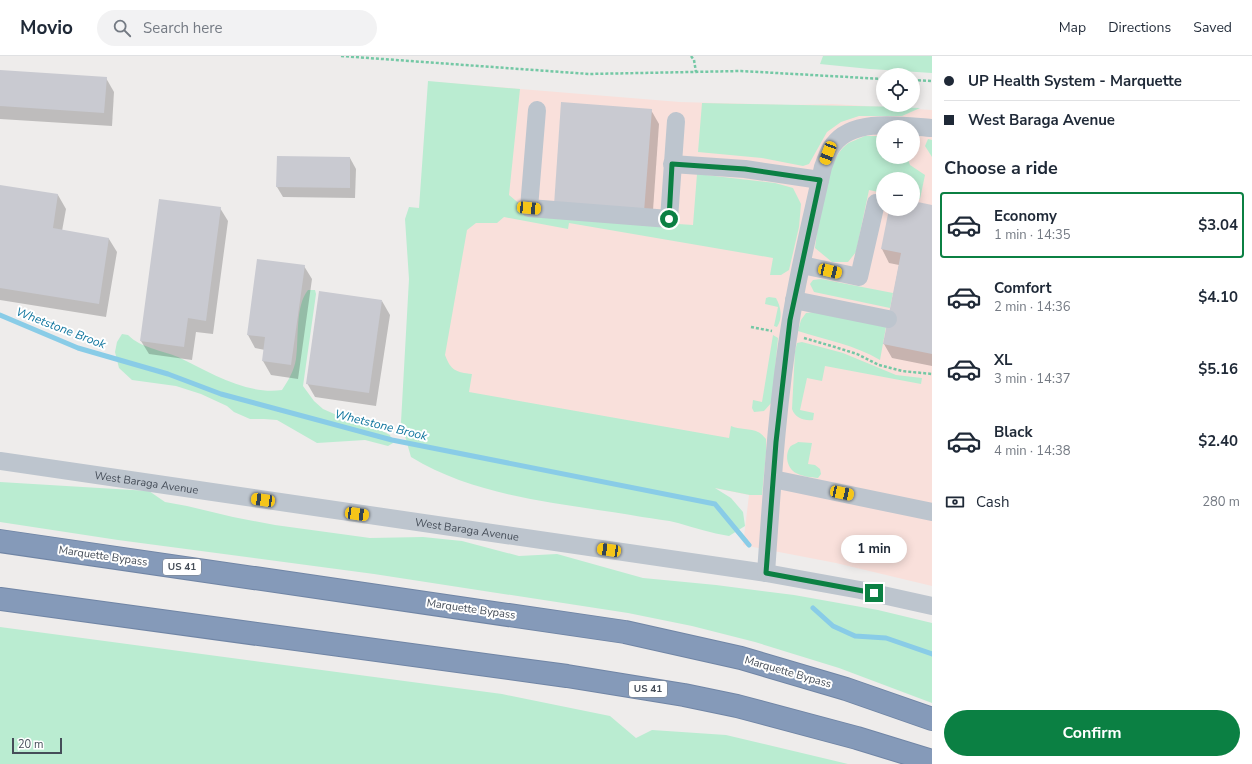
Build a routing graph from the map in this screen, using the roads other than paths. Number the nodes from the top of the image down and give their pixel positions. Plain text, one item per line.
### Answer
1 (537, 110) dead end
2 (676, 121) dead end
3 (932, 128) edge
4 (672, 164) junction
5 (820, 180) junction
6 (876, 203) dead end
7 (802, 265) junction
8 (794, 300) junction
9 (888, 319) dead end
10 (0, 461) edge
11 (773, 479) junction
12 (932, 512) edge
13 (0, 541) edge
14 (766, 573) junction
15 (0, 599) edge
16 (932, 606) edge
17 (932, 720) edge
18 (932, 761) edge

1 - 4 street
2 - 4 street
3 - 5 street
4 - 5 street
5 - 7 street
6 - 7 street
7 - 8 street
8 - 9 street
8 - 11 street
10 - 14 street, West Baraga Avenue
11 - 12 street
11 - 14 street
13 - 17 highway, Marquette Bypass / US 41
14 - 16 street, West Baraga Avenue
15 - 18 highway, US 41

